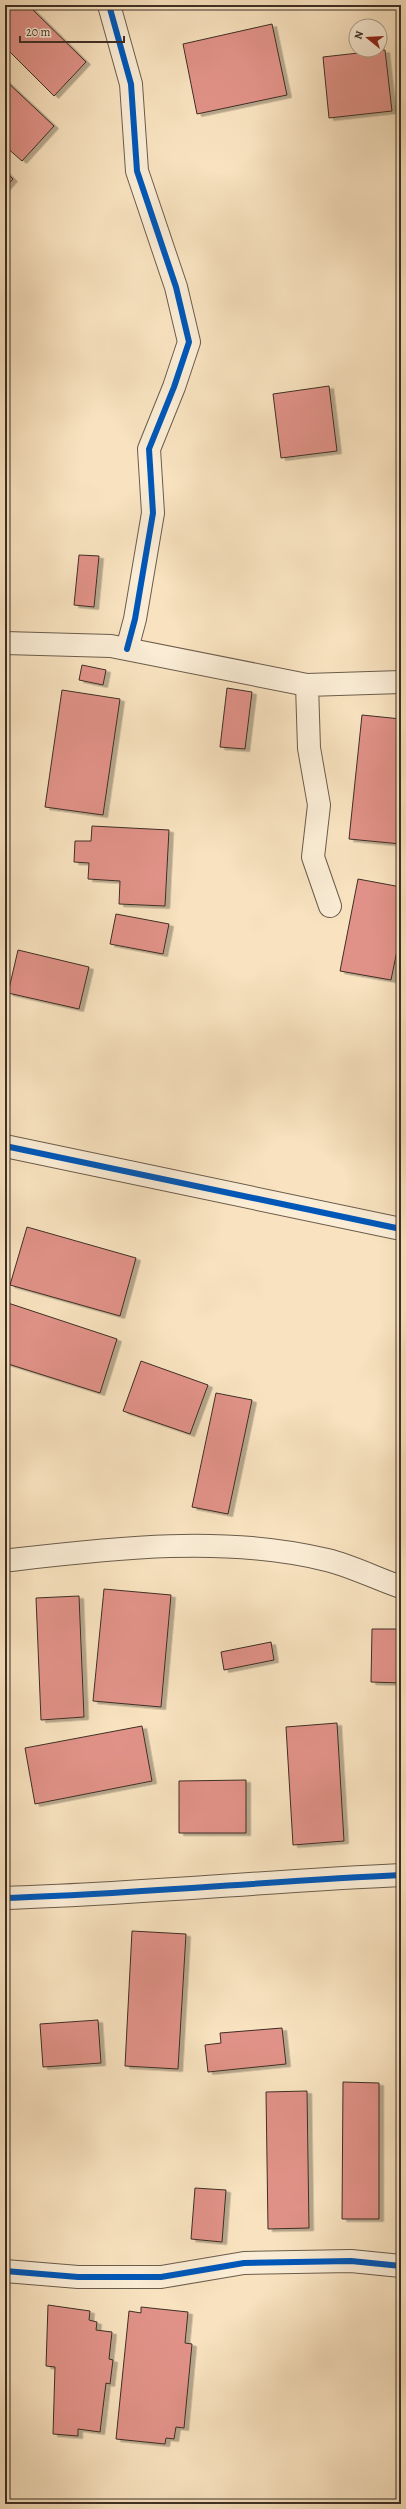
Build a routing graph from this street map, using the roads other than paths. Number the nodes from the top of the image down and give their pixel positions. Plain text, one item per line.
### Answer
1 (109, 5) edge
2 (5, 643) edge
3 (127, 649) junction
4 (401, 682) edge
5 (307, 685) junction
6 (330, 906) dead end
7 (5, 1146) edge
8 (401, 1229) edge
9 (12, 1560) dead end
10 (401, 1587) edge
11 (401, 1875) edge
12 (5, 1898) edge
13 (401, 2266) edge
14 (5, 2271) edge

1 - 3 street
2 - 3 street
3 - 5 street
4 - 5 street
5 - 6 street
7 - 8 street
9 - 10 street
11 - 12 street
13 - 14 street

